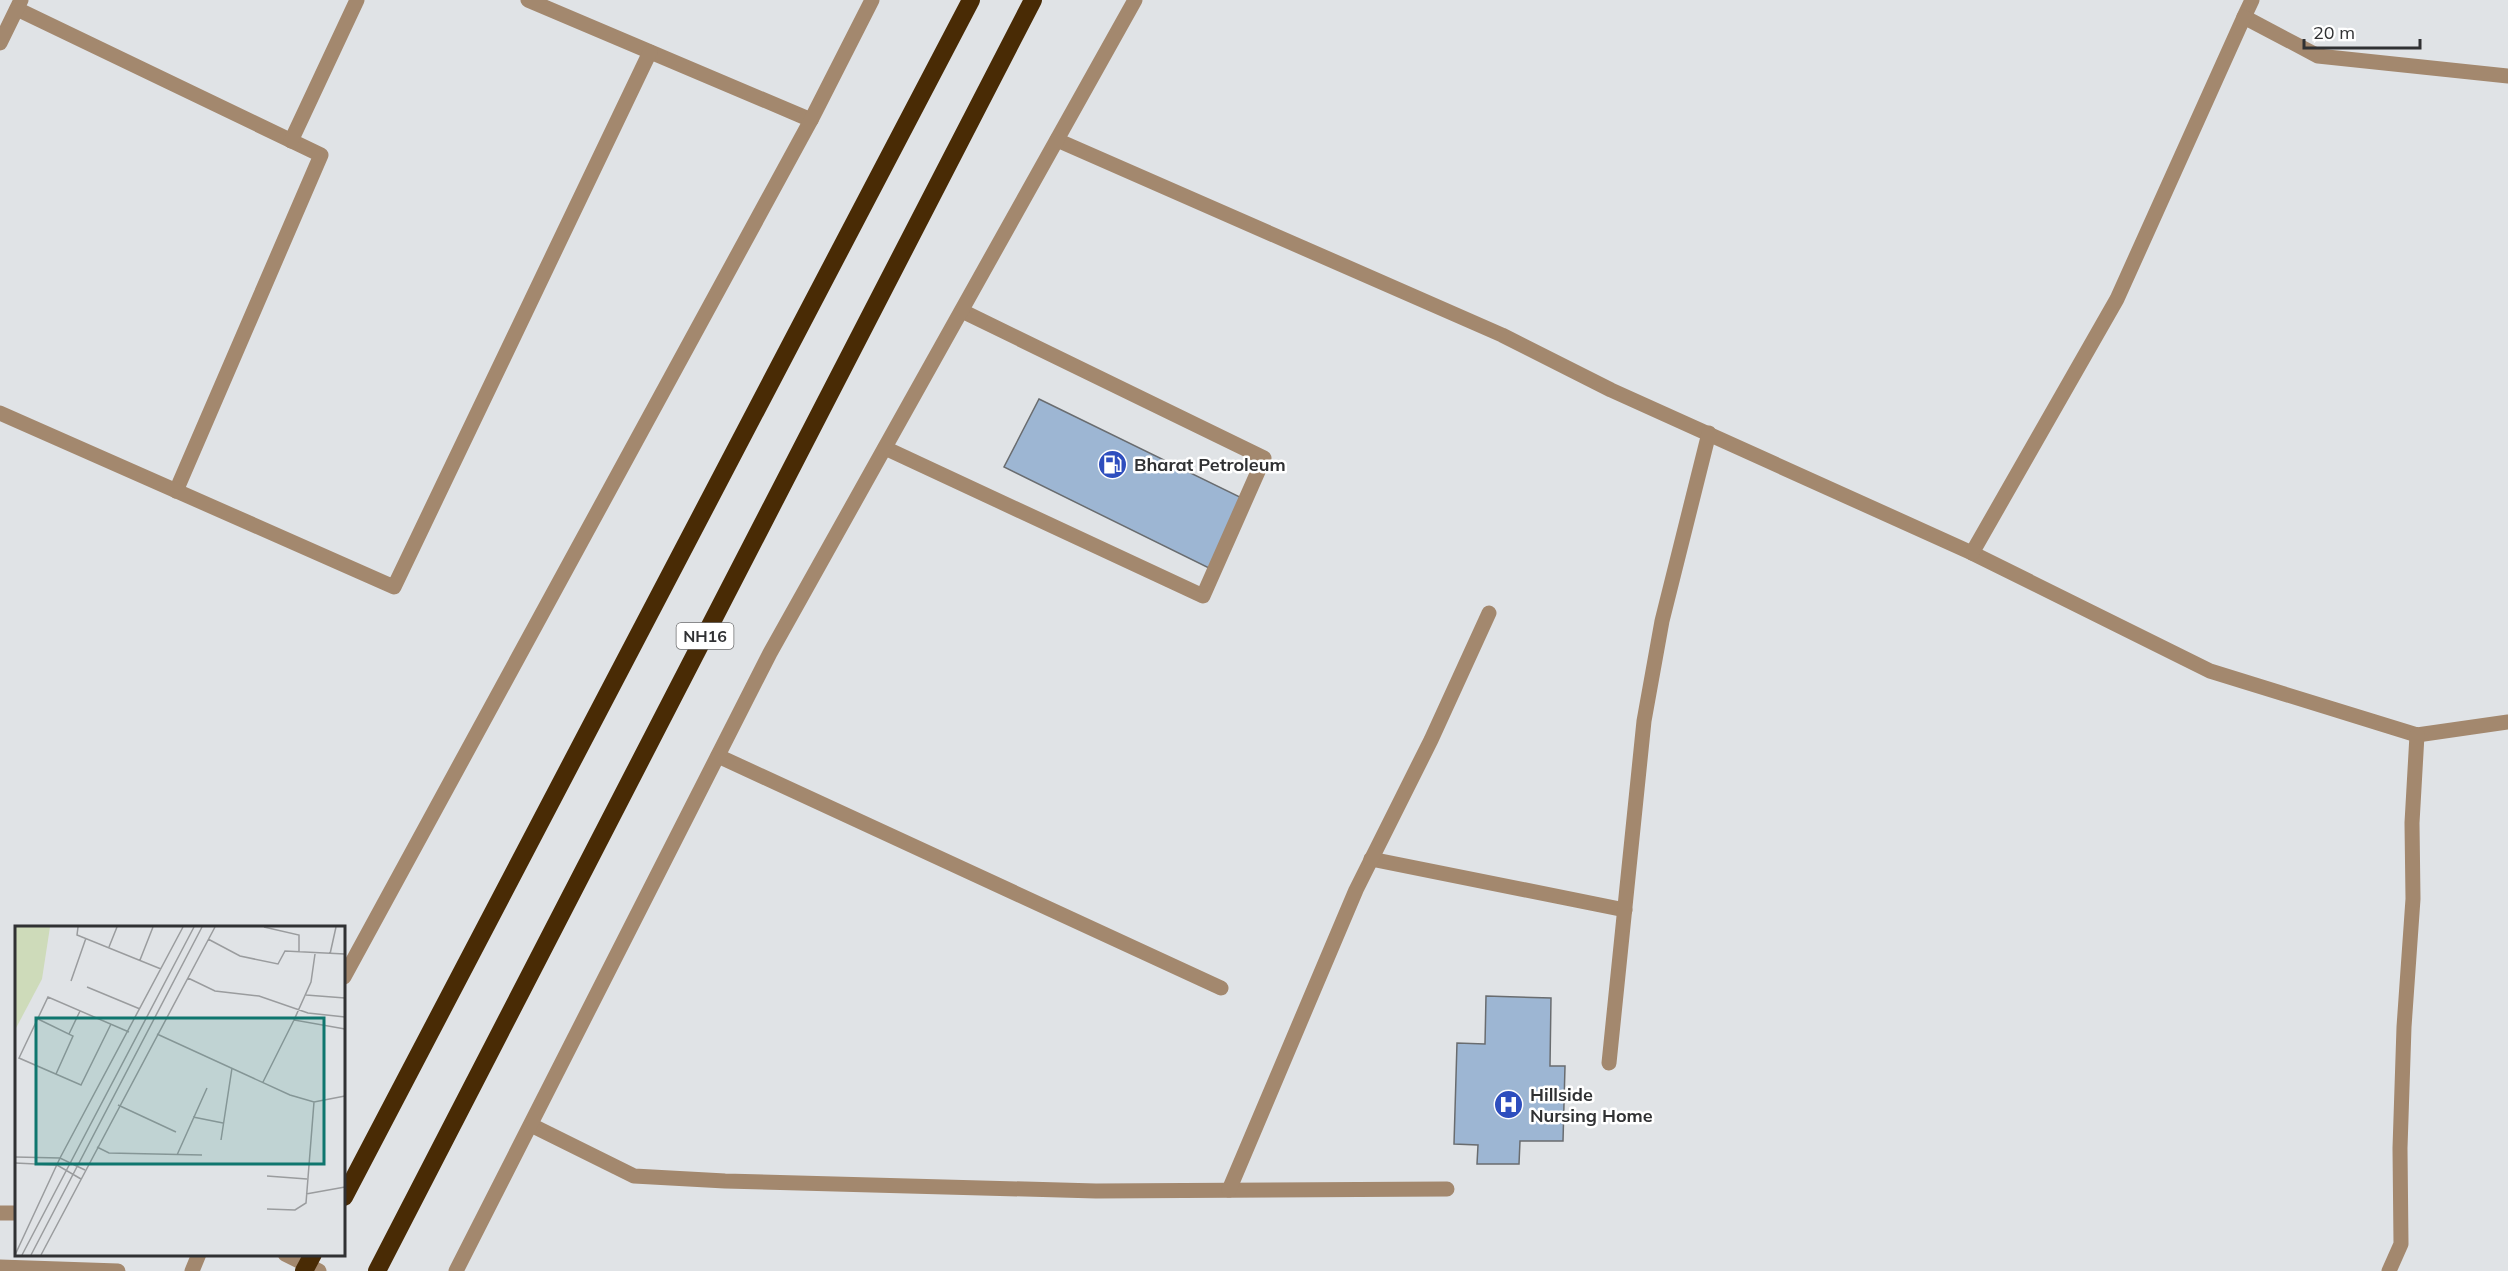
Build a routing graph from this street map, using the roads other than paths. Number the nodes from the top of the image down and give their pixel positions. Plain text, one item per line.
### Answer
1 (357, 0) edge
2 (528, 0) edge
3 (872, 0) edge
4 (971, 0) edge
5 (1033, 0) edge
6 (1135, 0) edge
7 (2252, 0) edge
8 (19, 4) edge
9 (2244, 17) junction
10 (0, 43) edge
11 (650, 52) junction
12 (2508, 76) edge
13 (811, 120) junction
14 (1058, 140) junction
15 (291, 141) junction
16 (962, 311) junction
17 (0, 413) edge
18 (1708, 433) junction
19 (885, 448) junction
20 (176, 491) junction
21 (1972, 553) junction
22 (1489, 613) dead end
23 (2508, 722) edge
24 (2416, 735) junction
25 (718, 756) junction
26 (1371, 859) junction
27 (1625, 910) junction
28 (345, 975) edge
29 (1221, 988) dead end
30 (1609, 1063) dead end
31 (531, 1125) junction
32 (1447, 1189) dead end
33 (1229, 1190) junction
34 (345, 1195) edge
35 (198, 1256) edge
36 (289, 1256) edge
37 (312, 1256) edge
38 (0, 1267) edge
39 (118, 1271) edge
40 (192, 1271) edge
41 (304, 1271) edge
42 (319, 1271) edge
43 (377, 1271) edge
44 (456, 1271) edge
45 (2389, 1271) edge

1 - 15 street
2 - 11 street
3 - 13 street
4 - 34 highway
5 - 43 highway, NH16
6 - 14 street
7 - 9 street
8 - 10 street
8 - 15 street
9 - 12 street
9 - 21 street
11 - 13 street
11 - 20 street
13 - 28 street
14 - 16 street
14 - 18 street
15 - 20 street
16 - 19 street
16 - 19 street
17 - 20 street
18 - 21 street
18 - 27 street
19 - 25 street
21 - 24 street
22 - 26 street
23 - 24 street
24 - 45 street
25 - 29 street
25 - 31 street
26 - 27 street
26 - 33 street
27 - 30 street
31 - 33 street
31 - 44 street
32 - 33 street
35 - 40 street
36 - 42 street
37 - 41 highway, bridge
38 - 39 street

